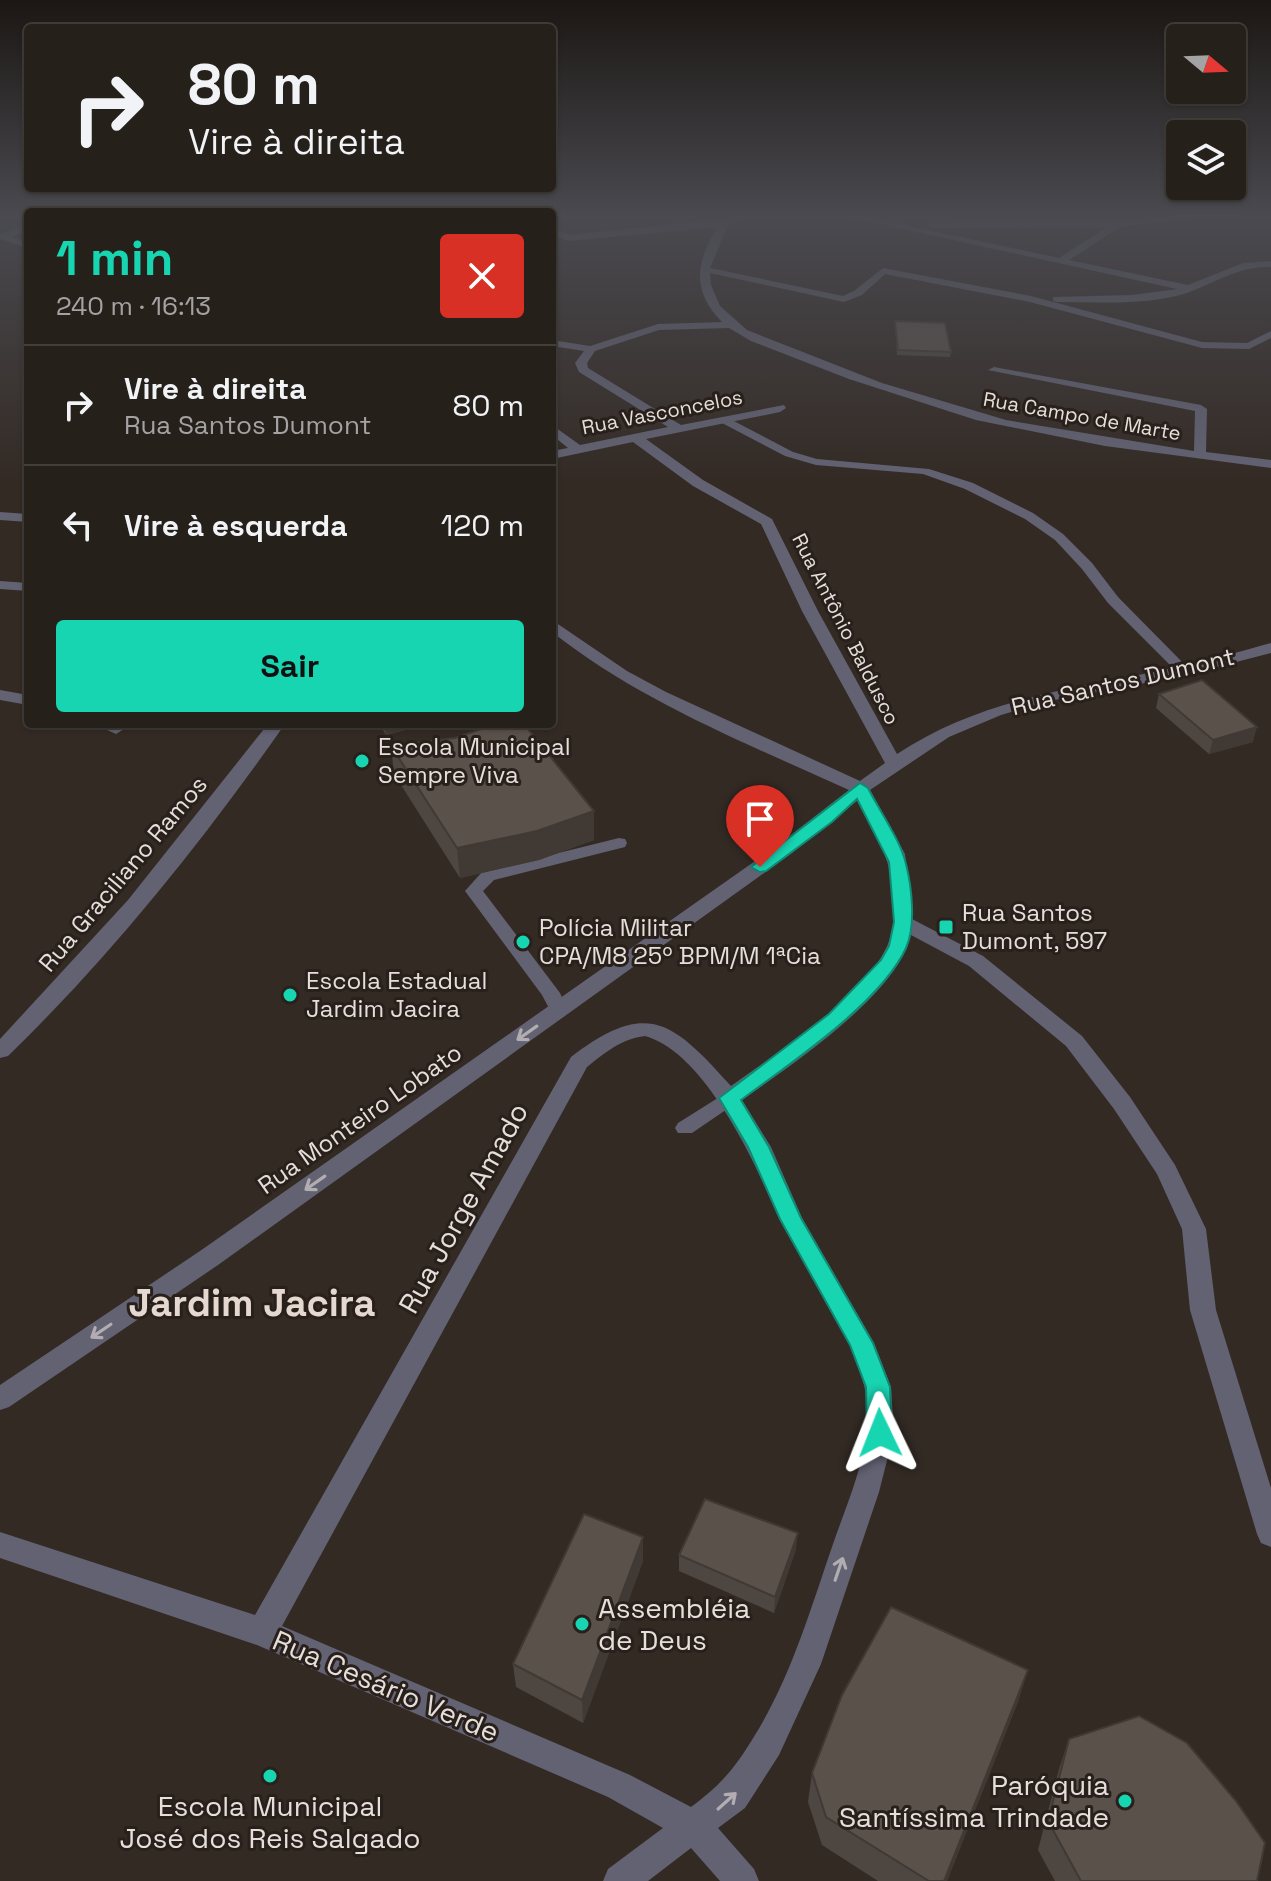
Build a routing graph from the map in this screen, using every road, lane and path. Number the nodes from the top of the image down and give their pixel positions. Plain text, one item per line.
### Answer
1 (714, 306) edge
2 (1056, 306) edge
3 (729, 325) junction
4 (1271, 334) edge
5 (556, 344) edge
6 (591, 349) junction
7 (994, 370) dead end
8 (780, 408) dead end
9 (726, 421) junction
10 (679, 429) junction
11 (556, 432) edge
12 (637, 439) junction
13 (578, 450) junction
14 (556, 454) edge
15 (1200, 455) junction
16 (1271, 464) edge
17 (0, 516) edge
18 (24, 518) edge
19 (0, 585) edge
20 (24, 587) edge
21 (556, 628) edge
22 (1271, 648) edge
23 (1183, 670) junction
24 (274, 728) edge
25 (894, 764) junction
26 (860, 788) junction
27 (619, 843) dead end
28 (903, 922) junction
29 (559, 1010) junction
30 (0, 1051) edge
31 (729, 1098) junction
32 (685, 1128) dead end
33 (0, 1399) edge
34 (1271, 1534) edge
35 (0, 1545) edge
36 (262, 1632) junction
37 (695, 1827) junction
38 (620, 1881) edge
39 (742, 1881) edge

1 - 3 street
2 - 4 street
3 - 6 street
3 - 15 street, Rua Campo de Marte
5 - 6 street
6 - 10 street
7 - 15 street
8 - 9 street, Rua Vasconcelos
9 - 10 street, Rua Vasconcelos
9 - 23 lane
10 - 12 street, Rua Vasconcelos
11 - 13 street
12 - 13 street, Rua Vasconcelos
12 - 25 street, Rua Antônio Baldusco
13 - 14 street, Rua Vasconcelos
15 - 16 street, Rua Campo de Marte
17 - 18 street
19 - 20 street
21 - 26 street
22 - 23 street, Rua Santos Dumont
23 - 25 street, Rua Santos Dumont
24 - 30 street, Rua Graciliano Ramos
25 - 26 street, Rua Santos Dumont
26 - 28 street
26 - 29 street, Rua Monteiro Lobato
27 - 29 lane
28 - 31 street
28 - 34 street
29 -> 33 street, Rua Monteiro Lobato
31 - 32 lane
31 - 36 street, Rua Jorge Amado
37 -> 31 street
35 - 36 street, Rua Cesário Verde
36 - 37 street, Rua Cesário Verde
37 - 38 street
37 - 39 street, Rua Cesário Verde

